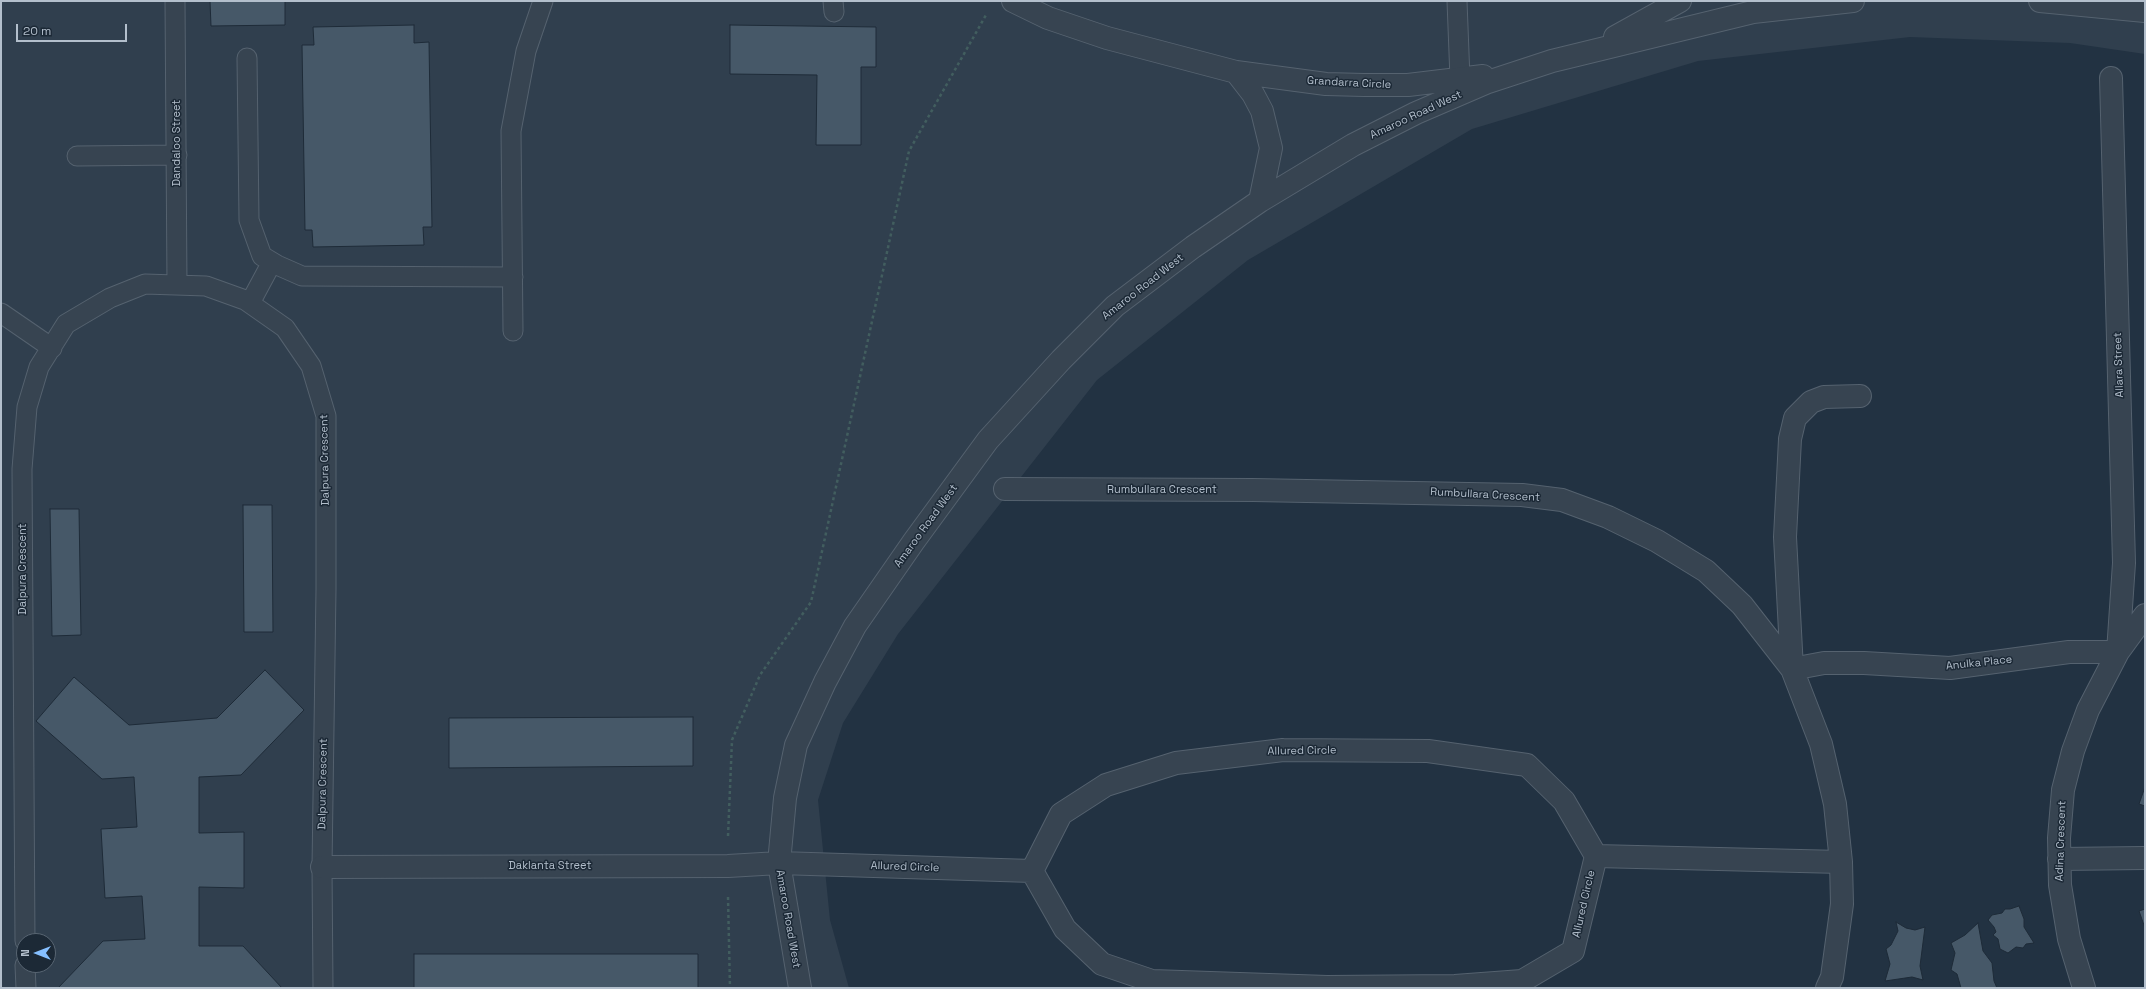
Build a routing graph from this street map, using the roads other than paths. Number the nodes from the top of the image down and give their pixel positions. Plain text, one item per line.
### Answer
1 (175, 1) edge
2 (543, 1) edge
3 (1013, 1) edge
4 (1458, 1) edge
5 (1680, 1) edge
6 (1853, 1) edge
7 (2040, 1) edge
8 (2145, 11) edge
9 (247, 58) dead end
10 (1552, 61) junction
11 (1236, 72) junction
12 (2111, 78) dead end
13 (1460, 79) junction
14 (177, 155) junction
15 (77, 156) dead end
16 (1260, 201) junction
17 (272, 262) junction
18 (513, 277) junction
19 (177, 285) junction
20 (250, 303) junction
21 (1, 313) edge
22 (513, 331) dead end
23 (52, 348) junction
24 (1860, 396) dead end
25 (1005, 489) dead end
26 (2145, 615) edge
27 (2118, 652) junction
28 (1792, 669) junction
29 (1596, 856) junction
30 (2145, 858) edge
31 (2059, 859) junction
32 (1841, 862) junction
33 (779, 863) junction
34 (322, 867) junction
35 (1032, 870) junction
36 (25, 933) edge
37 (25, 973) edge
38 (26, 988) edge
39 (323, 988) edge
40 (800, 988) edge
41 (1827, 988) edge
42 (2084, 988) edge

1 - 14 lane, Dandaloo Street
2 - 18 lane
3 - 11 street, Grandarra Circle
4 - 13 lane
5 - 10 street, Grandarra Circle
6 - 10 street, Amaroo Road West
7 - 8 street
9 - 17 lane
10 - 13 street, Grandarra Circle
10 - 16 street, Amaroo Road West
11 - 13 street, Grandarra Circle
11 - 16 street
12 - 27 street, Allara Street
14 - 15 lane
14 - 19 lane, Dandaloo Street
16 - 33 street, Amaroo Road West
17 - 18 lane
17 - 20 lane
18 - 22 lane
19 - 20 lane, Dalpura Crescent
19 - 23 lane, Dalpura Crescent
20 - 34 lane, Dalpura Crescent
21 - 23 lane
23 - 36 lane, Dalpura Crescent
24 - 28 street
25 - 28 street, Rumbullara Crescent
26 - 27 street, Adina Crescent
27 - 28 street, Anulka Place
27 - 31 street, Adina Crescent
28 - 32 street, Rumbullara Crescent
29 - 32 street, Allured Circle
29 - 35 street, Allured Circle
29 - 35 street, Allured Circle
30 - 31 street
31 - 42 street, Adina Crescent
32 - 41 street, Rumbullara Crescent
33 - 34 street, Daklanta Street
33 - 35 street, Allured Circle
33 - 40 street, Amaroo Road West
34 - 39 lane, Dalpura Crescent
37 - 38 lane

